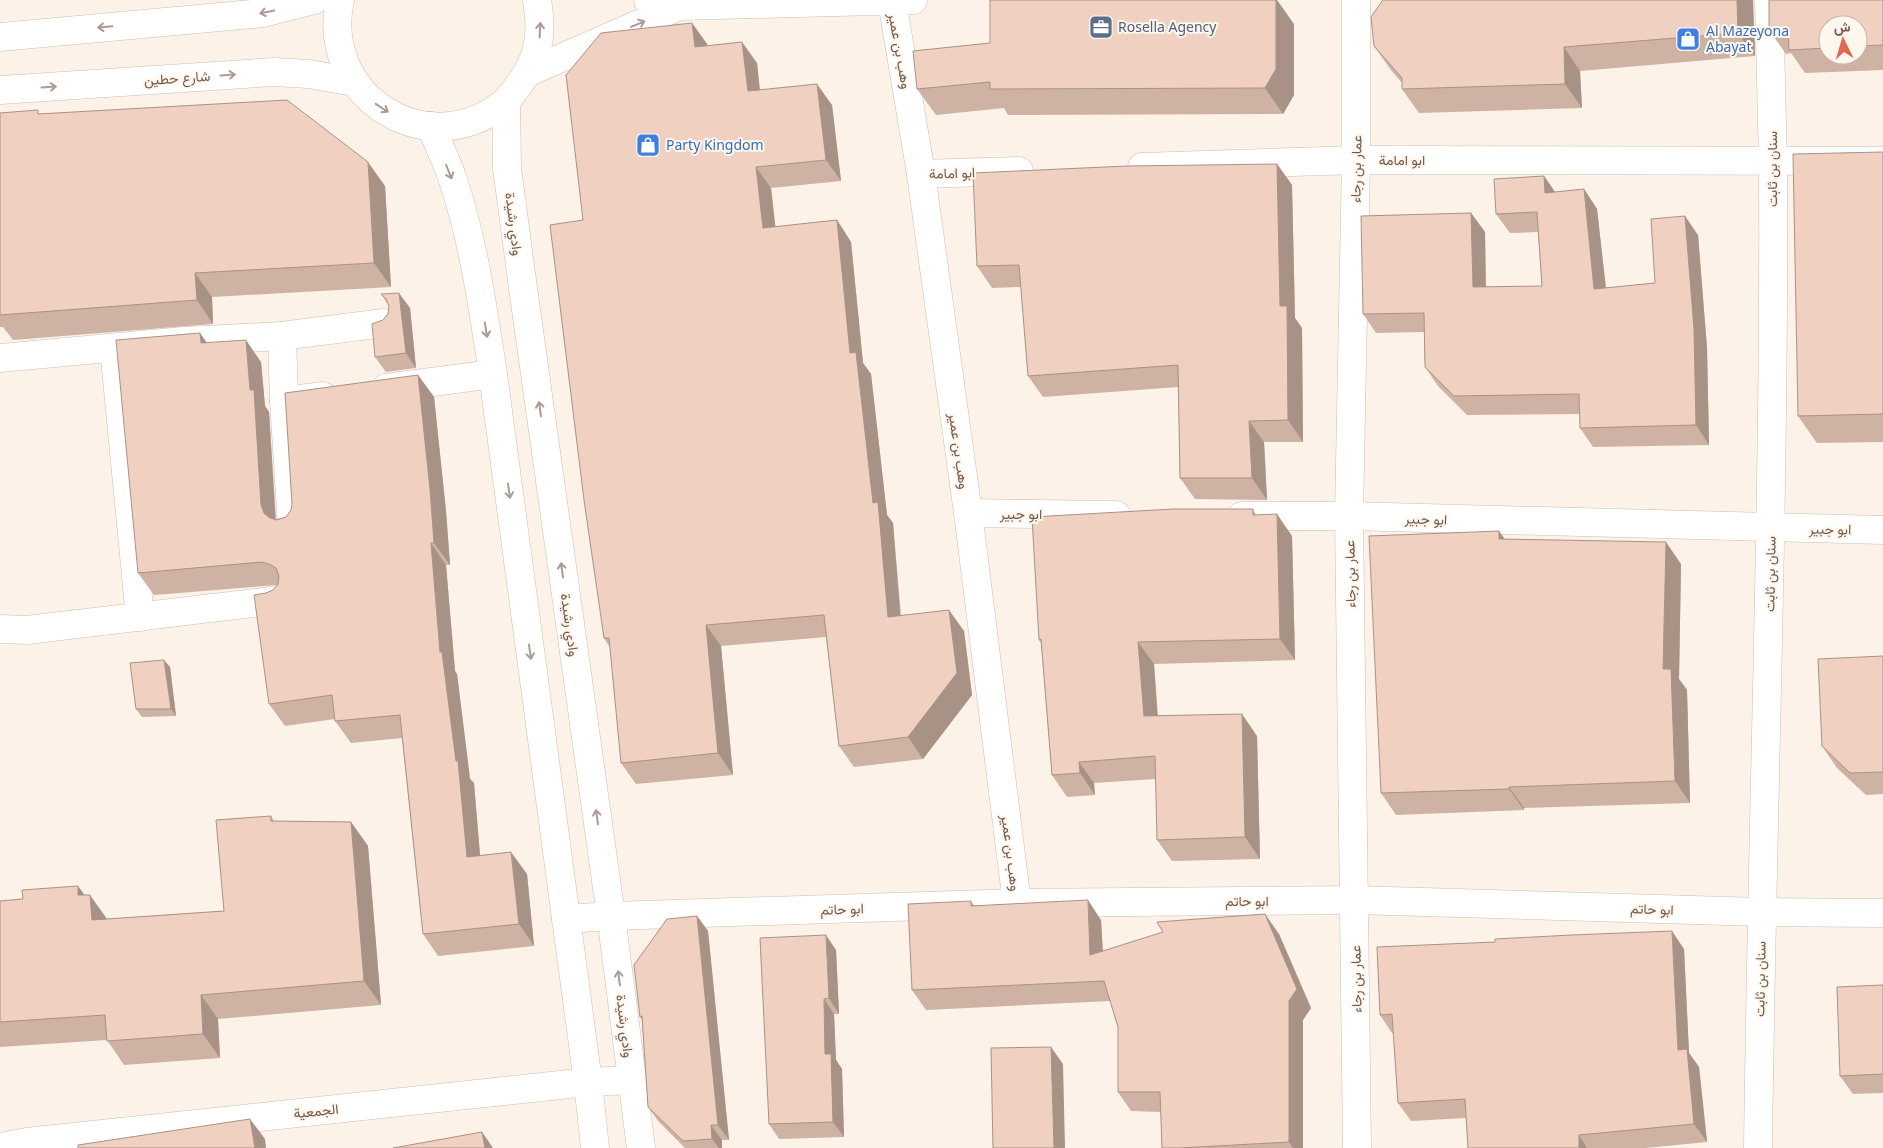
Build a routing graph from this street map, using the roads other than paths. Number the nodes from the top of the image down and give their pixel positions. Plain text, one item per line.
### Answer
1 (314, 0) edge
2 (340, 0) edge
3 (537, 0) edge
4 (648, 0) edge
5 (1356, 0) edge
6 (1769, 0) edge
7 (902, 1) edge
8 (680, 6) junction
9 (0, 37) edge
10 (529, 72) junction
11 (354, 82) junction
12 (0, 90) edge
13 (506, 102) junction
14 (431, 126) junction
15 (1356, 160) junction
16 (1773, 160) junction
17 (1883, 161) edge
18 (1119, 168) edge
19 (1040, 170) edge
20 (921, 174) junction
21 (384, 323) edge
22 (282, 336) junction
23 (114, 348) junction
24 (0, 358) edge
25 (493, 374) junction
26 (284, 401) junction
27 (968, 514) junction
28 (1144, 515) edge
29 (1222, 516) edge
30 (1349, 516) junction
31 (292, 526) edge
32 (1771, 529) junction
33 (1883, 530) edge
34 (278, 600) edge
35 (140, 617) junction
36 (0, 628) edge
37 (1355, 900) junction
38 (1017, 903) junction
39 (1761, 912) junction
40 (1883, 913) edge
41 (611, 916) junction
42 (566, 920) junction
43 (632, 1080) junction
44 (588, 1082) junction
45 (0, 1147) edge
46 (595, 1148) edge
47 (640, 1148) edge
48 (1357, 1148) edge
49 (1758, 1148) edge

1 -> 9 street
2 - 11 street
10 -> 3 street
4 - 8 street
5 - 15 street, عمار بن رجاء
6 - 16 street, سنان بن ثابت
7 - 8 street
7 - 20 street, وهب بن عمير
10 -> 8 street
10 - 13 street
12 -> 11 street, شارع حطين
11 -> 14 street
13 - 14 street
41 -> 13 street, وادي رشيدة
14 -> 25 street
15 - 16 street, ابو امامة
15 - 18 street, ابو امامة
15 - 30 street, عمار بن رجاء
16 - 17 street, ابو امامة
16 - 32 street, سنان بن ثابت
19 - 20 street, ابو امامة
20 - 27 street, وهب بن عمير
21 - 22 street
22 - 23 street
22 - 26 street
23 - 24 street
23 - 35 street
25 - 26 street
25 -> 42 street
26 - 31 street
27 - 28 street, ابو جبير
27 - 38 street, وهب بن عمير
29 - 30 street, ابو جبير
30 - 32 street, ابو جبير
30 - 37 street, عمار بن رجاء
32 - 33 street, ابو جبير
32 - 39 street, سنان بن ثابت
34 - 35 street
35 - 36 street
37 - 38 street, ابو حاتم
37 - 39 street, ابو حاتم
37 - 48 street, عمار بن رجاء
38 - 41 street, ابو حاتم
39 - 40 street, ابو حاتم
39 - 49 street, سنان بن ثابت
41 - 42 street, ابو حاتم
43 -> 41 street, وادي رشيدة
42 - 44 street
43 - 44 street, الجمعية
43 - 47 street, وادي رشيدة
44 - 45 street, الجمعية
44 - 46 street

